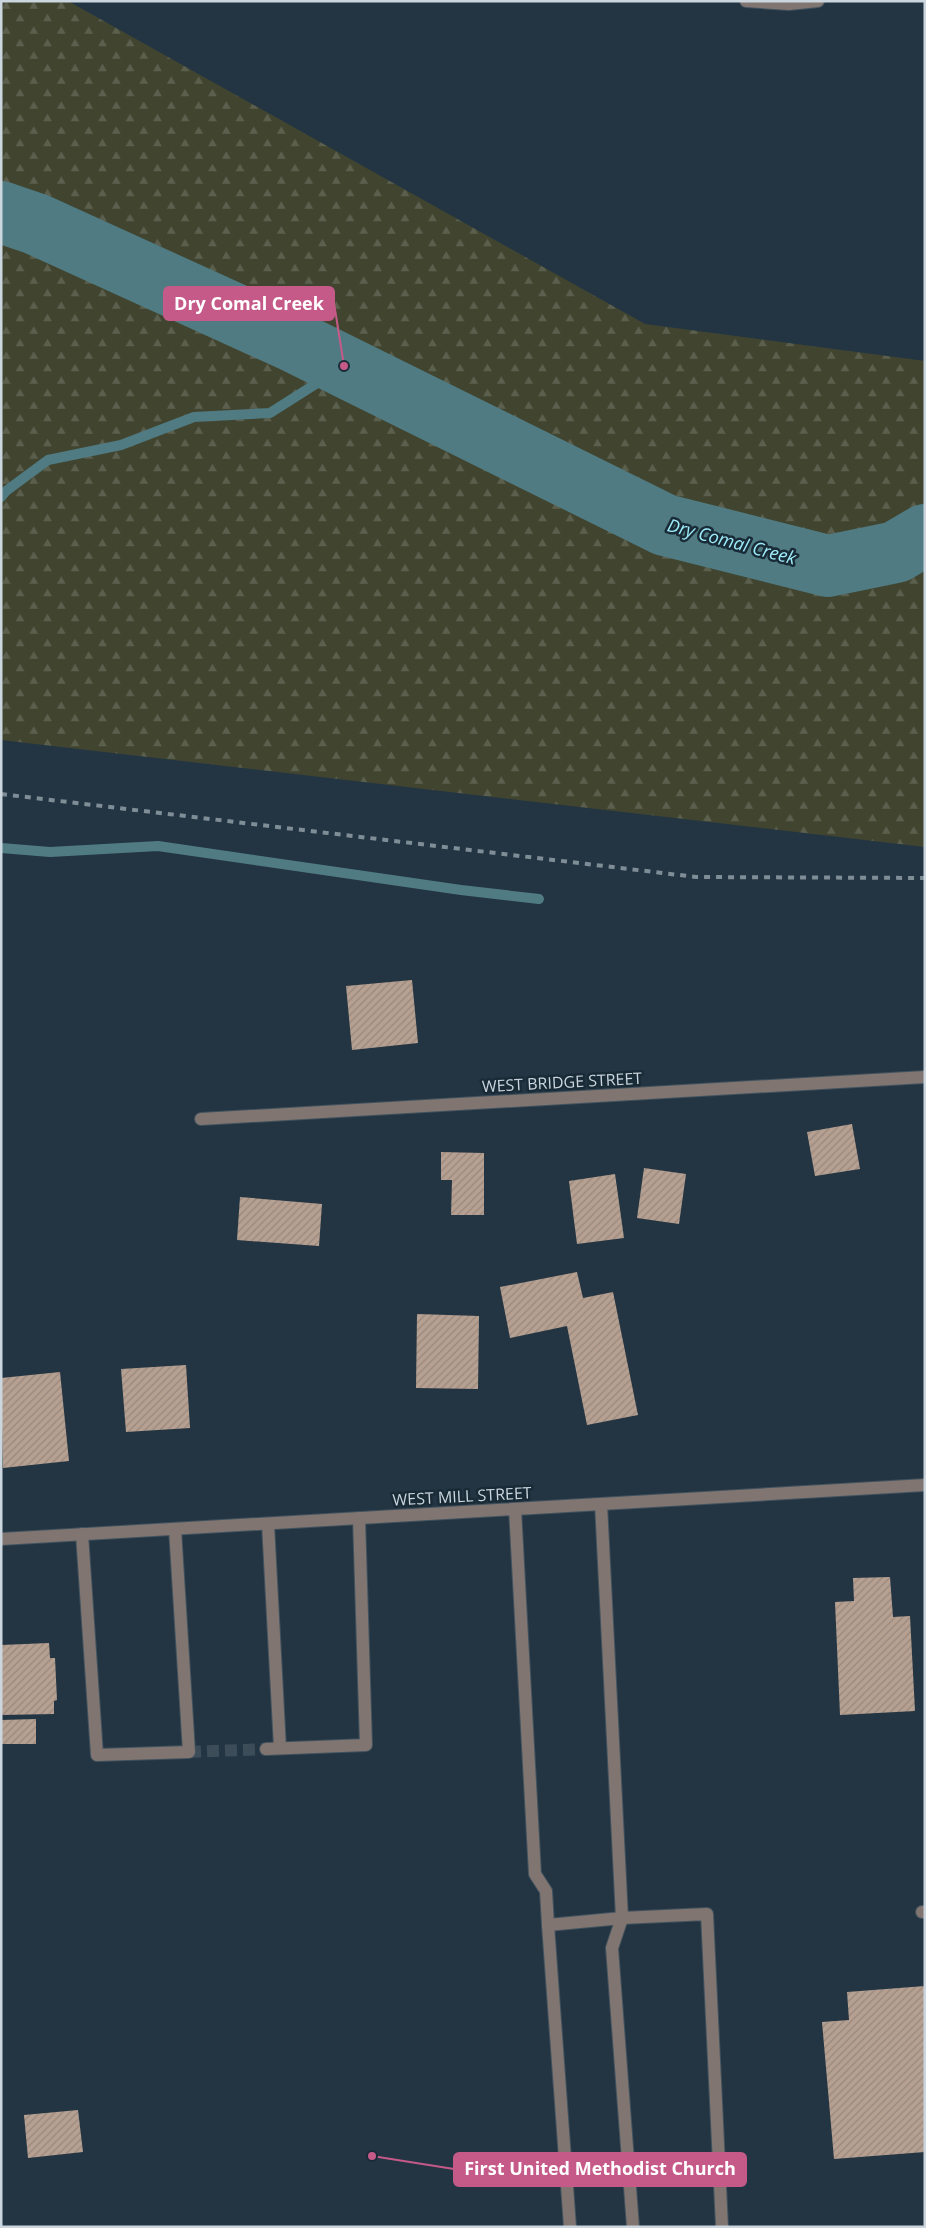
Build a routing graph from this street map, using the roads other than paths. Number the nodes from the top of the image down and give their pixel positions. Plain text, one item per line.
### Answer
1 (746, 1) edge
2 (818, 1) edge
3 (925, 1077) edge
4 (201, 1119) dead end
5 (925, 1485) edge
6 (601, 1504) junction
7 (515, 1509) junction
8 (359, 1518) junction
9 (268, 1524) junction
10 (175, 1529) junction
11 (82, 1534) junction
12 (1, 1539) edge
13 (280, 1748) junction
14 (266, 1749) tunnel mouth
15 (622, 1918) junction
16 (548, 1925) junction
17 (570, 2227) edge
18 (633, 2227) edge
19 (722, 2227) edge

1 - 2 street
3 - 4 street, WEST BRIDGE STREET
5 - 6 street, WEST MILL STREET
6 - 7 street, WEST MILL STREET
6 - 15 street
7 - 8 street, WEST MILL STREET
7 - 16 street
8 - 9 street, WEST MILL STREET
8 - 13 street
9 - 10 street, WEST MILL STREET
9 - 13 street
10 - 11 street, WEST MILL STREET
10 - 11 street
11 - 12 street, WEST MILL STREET
13 - 14 street
15 - 16 street
15 - 18 street
15 - 19 street
16 - 17 street

